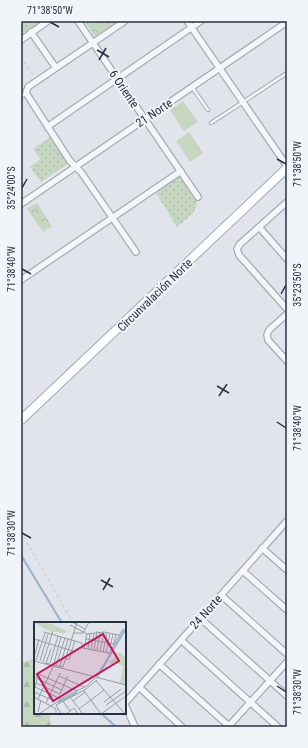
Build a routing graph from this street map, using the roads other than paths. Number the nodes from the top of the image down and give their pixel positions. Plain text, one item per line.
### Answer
1 (48, 21) edge
2 (78, 21) edge
3 (125, 21) edge
4 (187, 21) edge
5 (201, 21) edge
6 (287, 22) edge
7 (192, 28) junction
8 (32, 32) junction
9 (21, 40) edge
10 (93, 43) junction
11 (56, 68) junction
12 (220, 68) junction
13 (287, 73) edge
14 (117, 79) junction
15 (192, 87) junction
16 (26, 92) junction
17 (21, 97) edge
18 (243, 102) junction
19 (208, 110) dead end
20 (145, 119) junction
21 (211, 123) dead end
22 (48, 128) junction
23 (76, 167) junction
24 (287, 167) edge
25 (181, 171) junction
26 (198, 197) dead end
27 (21, 204) edge
28 (286, 205) edge
29 (112, 218) junction
30 (259, 227) junction
31 (136, 252) dead end
32 (287, 258) edge
33 (21, 280) edge
34 (287, 309) edge
35 (287, 314) edge
36 (287, 361) edge
37 (21, 420) edge
38 (286, 523) edge
39 (262, 548) junction
40 (287, 570) edge
41 (242, 571) junction
42 (221, 595) junction
43 (287, 610) edge
44 (200, 618) junction
45 (181, 640) junction
46 (287, 654) edge
47 (287, 662) edge
48 (159, 664) junction
49 (270, 681) junction
50 (139, 687) junction
51 (287, 696) edge
52 (251, 702) junction
53 (126, 703) edge
54 (126, 706) edge
55 (135, 727) edge
56 (182, 727) edge
57 (229, 727) edge
58 (278, 727) edge

1 - 8 street
2 - 10 street, 6 Oriente
3 - 10 street
4 - 7 street
5 - 7 street
6 - 12 street, 21 Norte
7 - 12 street
7 - 14 street
8 - 9 street
8 - 11 street
10 - 11 street
10 - 14 street, 6 Oriente
11 - 16 street
12 - 15 street, 21 Norte
12 - 18 street
13 - 18 lane
14 - 20 street, 6 Oriente
14 - 22 street
15 - 19 lane
15 - 20 street, 21 Norte
16 - 17 lane
16 - 22 street
18 - 21 lane
18 - 24 street
20 - 23 street, 21 Norte
20 - 25 street, 6 Oriente
22 - 23 street
23 - 27 street, 21 Norte
23 - 29 street
24 - 37 main road, Circunvalación Norte
25 - 26 street, 6 Oriente
25 - 29 street
28 - 30 street
29 - 31 street
29 - 33 street
30 - 32 street
30 - 34 street
35 - 36 street
38 - 39 street, 24 Norte
39 - 40 street
39 - 41 street, 24 Norte
41 - 42 street, 24 Norte
41 - 43 street
42 - 44 street, 24 Norte
42 - 46 street
44 - 45 street, 24 Norte
44 - 49 street
45 - 48 street, 24 Norte
45 - 52 street
47 - 49 street
48 - 50 street, 24 Norte
48 - 57 street
49 - 51 street
49 - 52 street
50 - 53 street, 24 Norte
50 - 56 street
52 - 57 street
52 - 58 street
54 - 55 street

